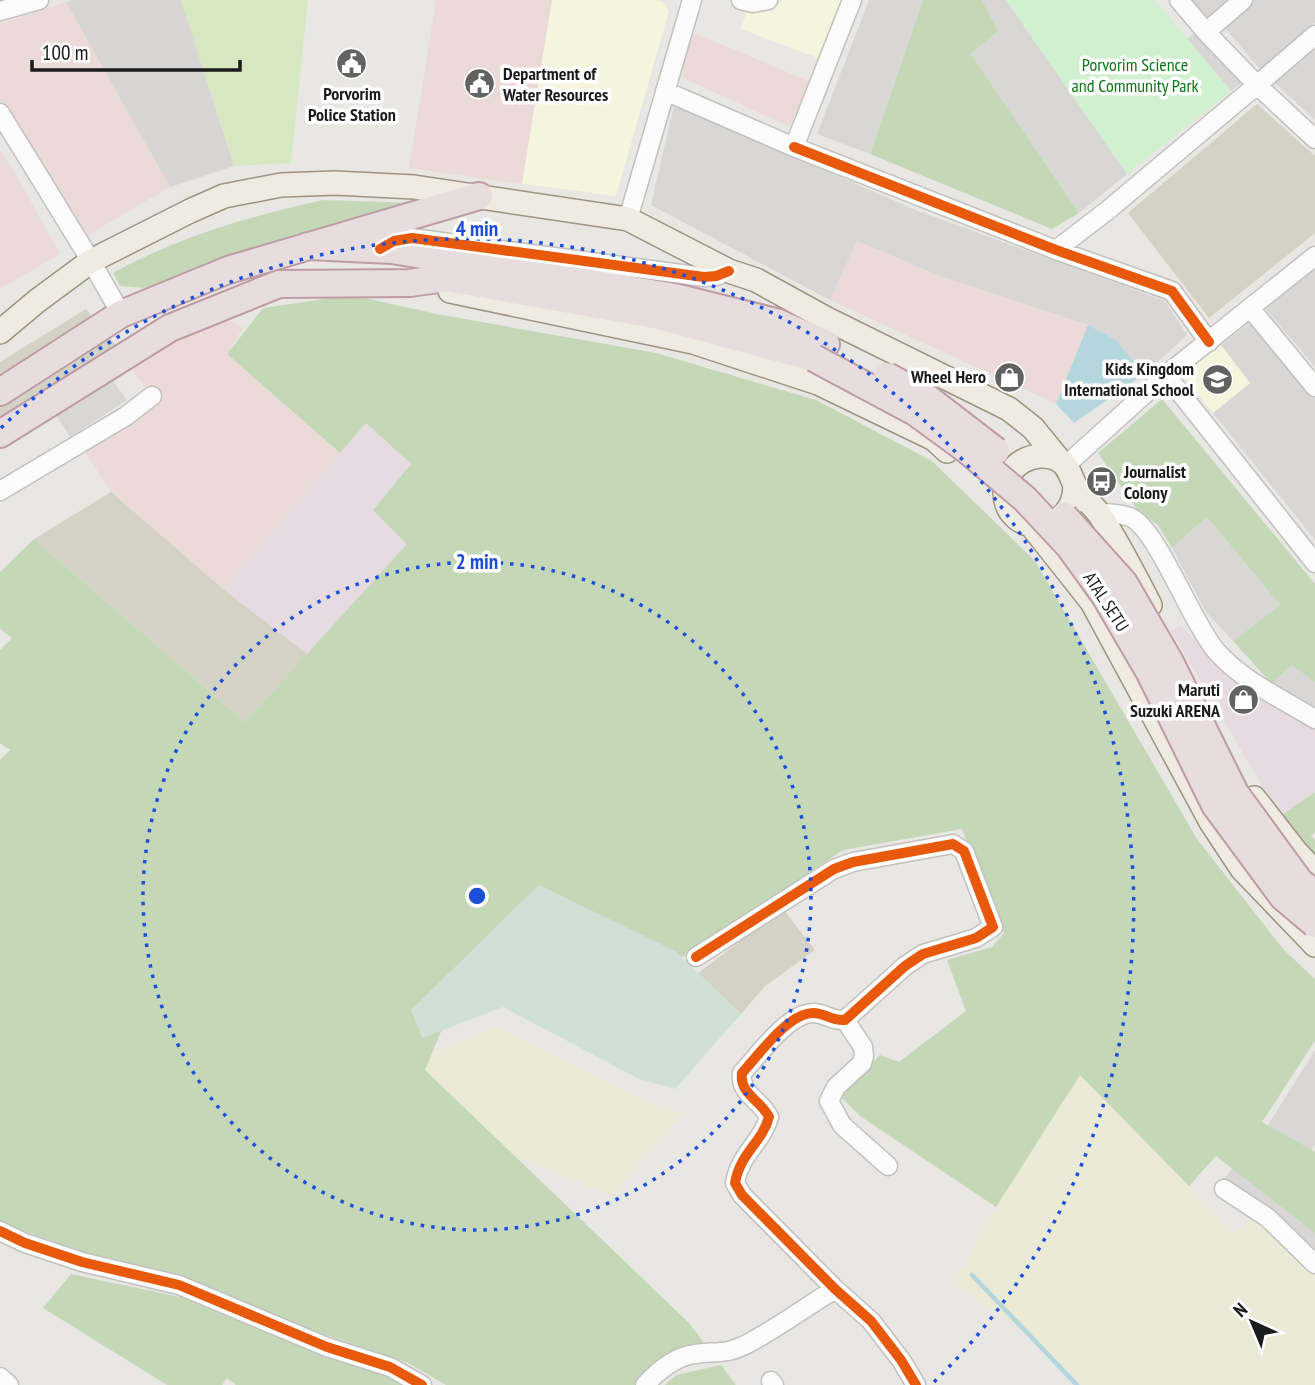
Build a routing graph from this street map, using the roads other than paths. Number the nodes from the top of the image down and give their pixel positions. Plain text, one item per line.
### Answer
1 (39, 0) edge
2 (692, 0) edge
3 (741, 0) edge
4 (768, 0) edge
5 (852, 0) edge
6 (1179, 0) edge
7 (1243, 0) edge
8 (0, 11) edge
9 (1206, 32) junction
10 (1315, 35) edge
11 (1257, 85) junction
12 (665, 91) junction
13 (0, 113) edge
14 (1315, 139) edge
15 (794, 147) junction
16 (478, 196) junction
17 (628, 219) junction
18 (308, 246) junction
19 (380, 249) junction
20 (1056, 250) junction
21 (1315, 256) edge
22 (91, 261) junction
23 (729, 271) junction
24 (517, 280) junction
25 (410, 283) junction
26 (1251, 309) junction
27 (121, 314) junction
28 (0, 332) edge
29 (1209, 342) junction
30 (820, 351) junction
31 (1166, 376) junction
32 (1315, 387) edge
33 (0, 393) edge
34 (152, 396) dead end
35 (0, 434) edge
36 (1067, 471) junction
37 (0, 491) edge
38 (1006, 500) junction
39 (1098, 512) junction
40 (1031, 524) junction
41 (1315, 563) edge
42 (1315, 719) edge
43 (1315, 872) edge
44 (1315, 894) edge
45 (1315, 924) edge
46 (1315, 945) edge
47 (696, 957) dead end
48 (845, 1020) junction
49 (888, 1166) dead end
50 (1224, 1189) dead end
51 (0, 1231) edge
52 (1315, 1264) edge
53 (835, 1289) junction
54 (0, 1377) edge
55 (9, 1385) edge
56 (422, 1385) edge
57 (645, 1385) edge
58 (916, 1385) edge

1 - 8 street
2 - 12 street
3 - 4 street
5 - 15 street
6 - 9 street
7 - 9 street
9 - 11 street
10 - 11 street
11 - 14 street
11 - 20 street
12 - 15 street
12 - 17 street
13 - 22 street
15 - 20 street
16 - 17 main road
16 - 18 highway
16 - 22 main road
17 - 23 main road
18 - 19 highway
18 - 27 highway
19 - 23 street
19 - 24 highway
20 - 29 street
21 - 26 street
22 - 27 street
22 - 28 main road
23 - 36 main road
24 - 25 highway
24 - 30 highway
25 - 35 highway
25 - 38 main road
26 - 29 street
26 - 32 street
27 - 33 highway
29 - 31 street
30 - 44 highway, ATAL SETU, bridge
30 - 45 highway, ATAL SETU, bridge
31 - 36 street
31 - 41 street
34 - 37 street
36 - 38 main road
36 - 39 main road
36 - 40 main road
38 - 40 main road
39 - 42 street
39 - 43 main road
40 - 46 main road
47 - 48 street
48 - 49 street
48 - 53 street
50 - 52 street
51 - 56 street
53 - 57 street
53 - 58 street
54 - 55 street

